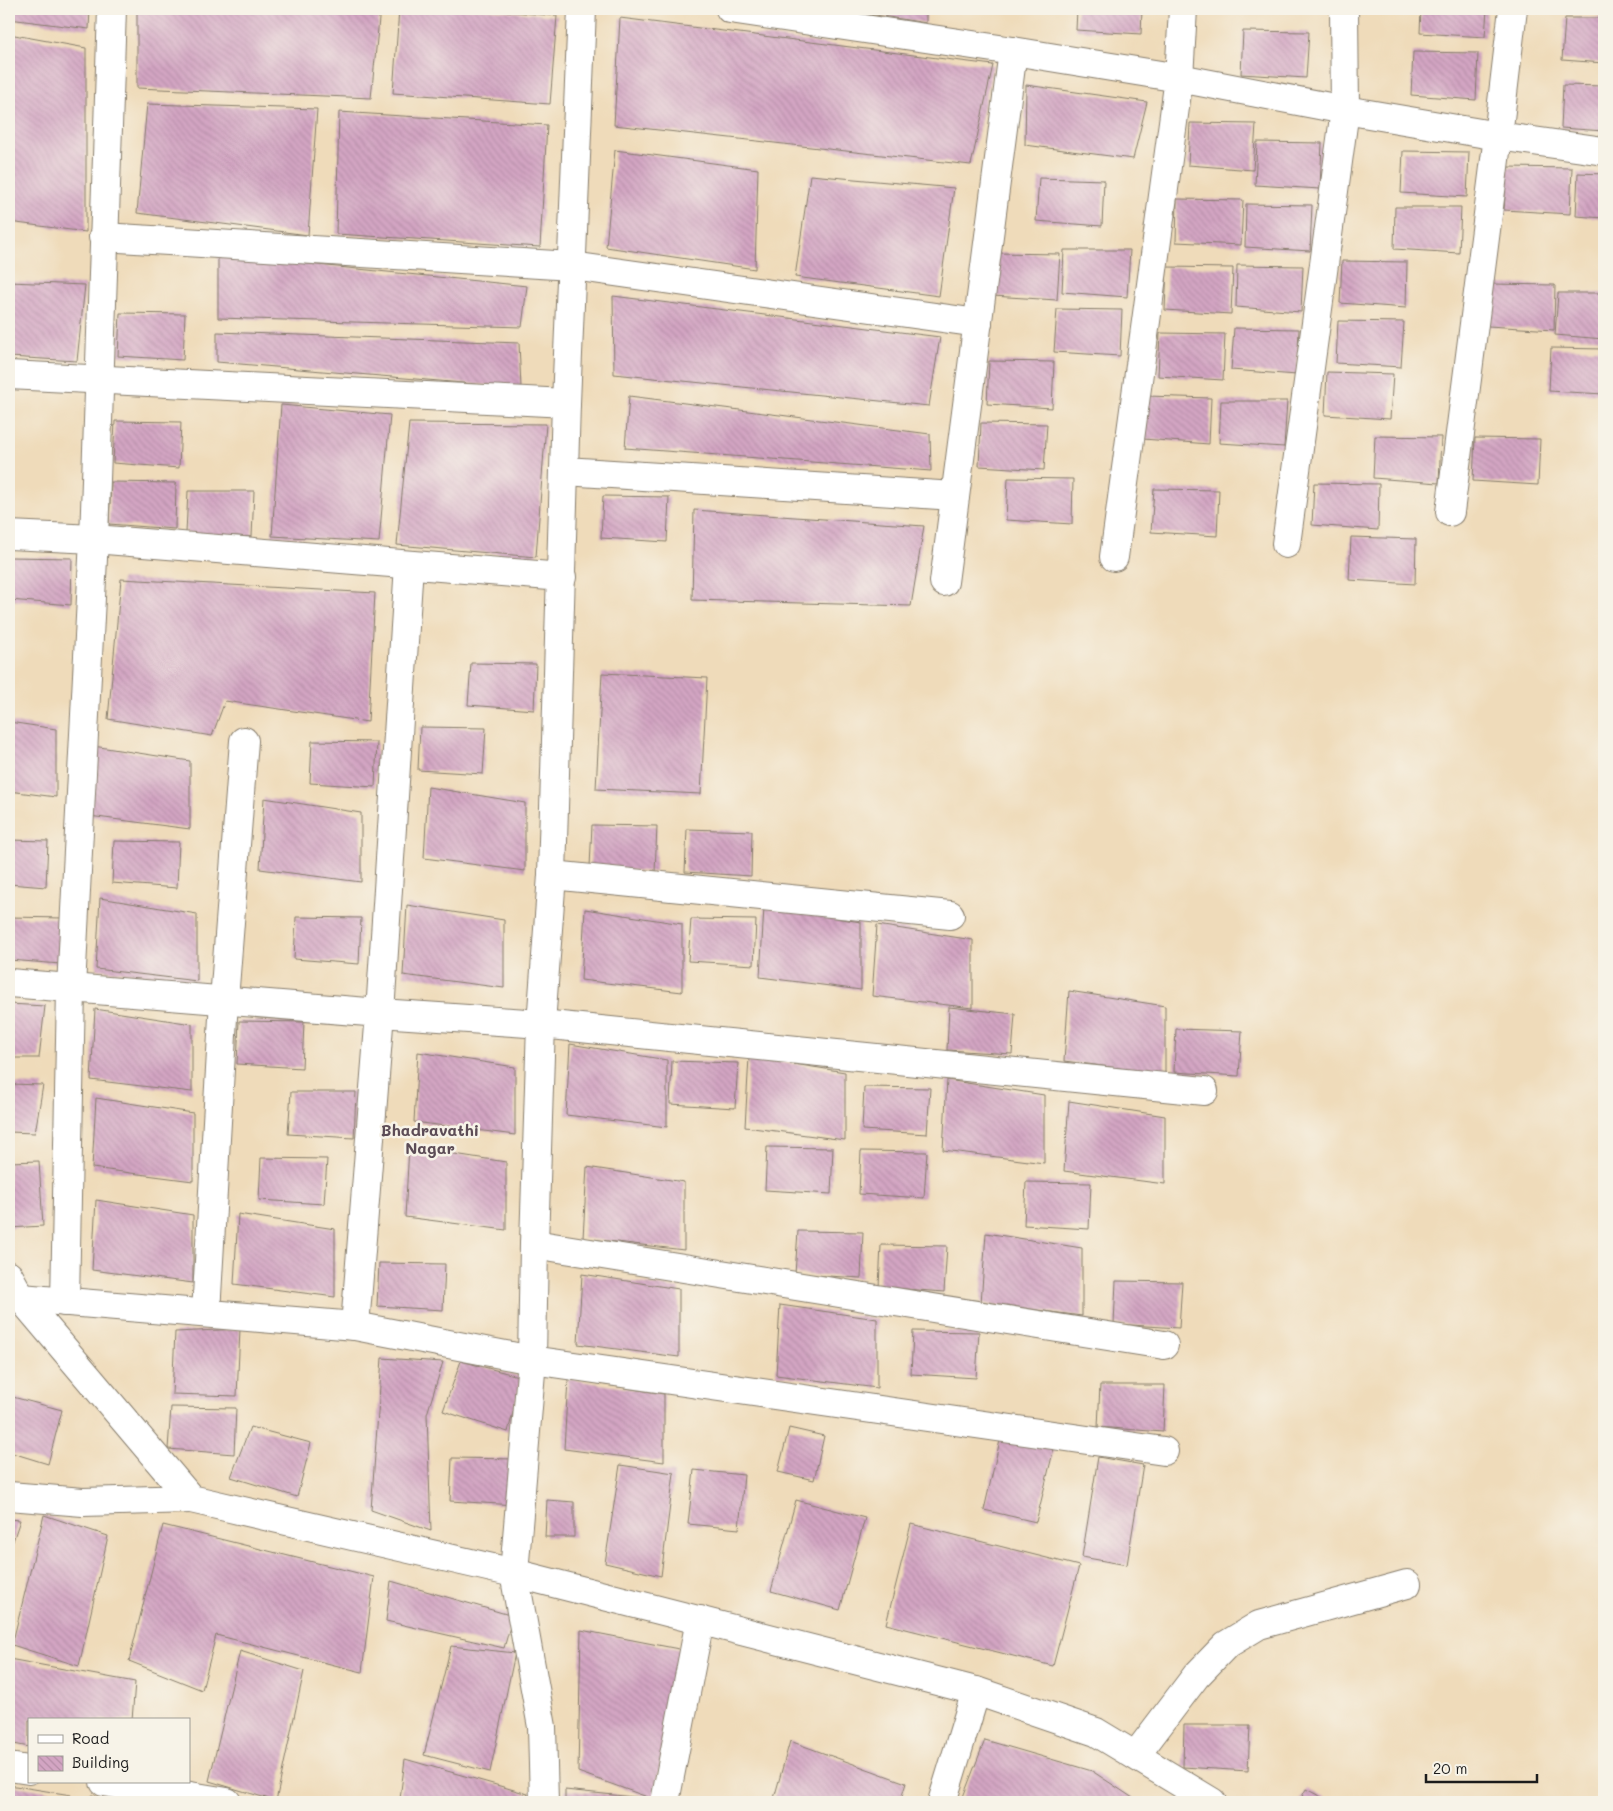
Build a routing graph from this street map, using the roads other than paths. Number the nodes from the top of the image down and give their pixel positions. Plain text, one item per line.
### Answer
1 (112, 9) edge
2 (582, 9) edge
3 (730, 9) edge
4 (1183, 9) edge
5 (1344, 9) edge
6 (1512, 9) edge
7 (1013, 51) junction
8 (1178, 78) junction
9 (1345, 110) junction
10 (1498, 136) junction
11 (1604, 151) edge
12 (103, 238) junction
13 (572, 266) junction
14 (978, 323) junction
15 (9, 375) edge
16 (99, 380) junction
17 (566, 402) junction
18 (565, 472) junction
19 (955, 496) junction
20 (1450, 512) dead end
21 (9, 535) edge
22 (94, 539) junction
23 (1286, 544) dead end
24 (1114, 557) dead end
25 (409, 565) junction
26 (562, 577) junction
27 (944, 582) dead end
28 (244, 741) dead end
29 (552, 875) junction
30 (950, 916) dead end
31 (9, 983) edge
32 (71, 988) junction
33 (224, 1000) junction
34 (380, 1013) junction
35 (541, 1024) junction
36 (1204, 1091) dead end
37 (534, 1244) junction
38 (15, 1287) edge
39 (65, 1302) junction
40 (206, 1313) junction
41 (355, 1326) junction
42 (1164, 1345) dead end
43 (532, 1360) junction
44 (1164, 1451) dead end
45 (9, 1496) edge
46 (191, 1499) junction
47 (514, 1573) junction
48 (1407, 1584) dead end
49 (700, 1620) junction
50 (976, 1691) junction
51 (1136, 1756) junction
52 (9, 1767) edge
53 (28, 1770) edge
54 (116, 1784) edge
55 (1196, 1798) edge
56 (227, 1802) edge
57 (544, 1802) edge
58 (665, 1802) edge
59 (942, 1802) edge

1 - 12 street
2 - 13 street
3 - 7 street
4 - 8 street
5 - 9 street
6 - 10 street
7 - 8 street
7 - 14 street
8 - 9 street
8 - 24 street
9 - 10 street
9 - 23 street
10 - 11 street
10 - 20 street
12 - 13 street
12 - 16 street
13 - 14 street
13 - 17 street
14 - 19 street
15 - 16 street
16 - 17 street
16 - 22 street
17 - 18 street
18 - 19 street
18 - 26 street
19 - 27 street
21 - 22 street
22 - 25 street
22 - 32 street
25 - 26 street
25 - 34 street
26 - 29 street
28 - 33 street
29 - 30 street
29 - 35 street
31 - 32 street
32 - 33 street
32 - 39 street
33 - 34 street
33 - 40 street
34 - 35 street
34 - 41 street
35 - 36 street
35 - 37 street
37 - 42 street
37 - 43 street
38 - 39 street
38 - 46 street
39 - 40 street
40 - 41 street
41 - 43 street
43 - 44 street
43 - 47 street
45 - 46 street
46 - 47 street
47 - 49 street
47 - 57 street
48 - 51 street
49 - 50 street
49 - 58 street
50 - 51 street
50 - 59 street
51 - 55 street
52 - 53 street
54 - 56 street

